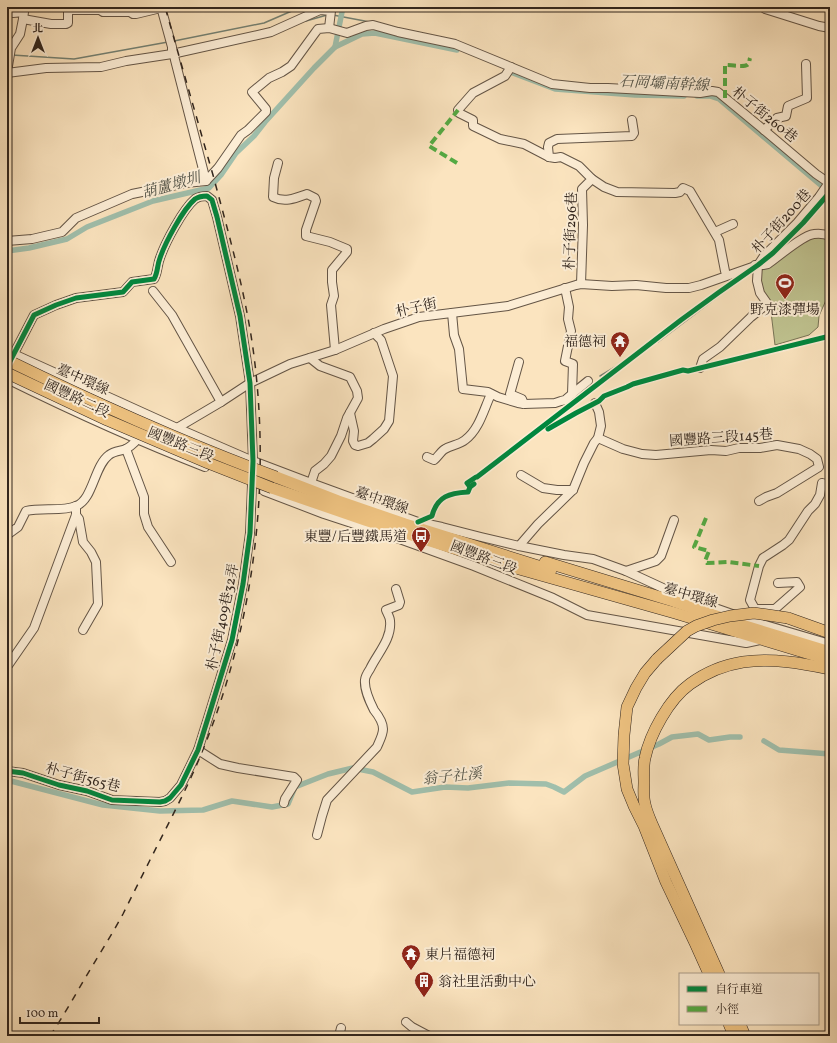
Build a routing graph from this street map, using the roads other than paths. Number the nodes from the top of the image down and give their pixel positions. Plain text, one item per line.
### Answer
1 (13, 7) edge
2 (161, 8) edge
3 (320, 8) edge
4 (765, 9) dead end
5 (23, 19) junction
6 (329, 28) junction
7 (830, 28) edge
8 (173, 51) junction
9 (806, 64) dead end
10 (511, 67) junction
11 (7, 72) edge
12 (632, 120) dead end
13 (764, 130) junction
14 (550, 157) junction
15 (278, 163) dead end
16 (592, 179) junction
17 (206, 181) junction
18 (829, 182) edge
19 (733, 224) dead end
20 (715, 232) junction
21 (830, 236) edge
22 (7, 241) edge
23 (758, 265) junction
24 (725, 271) junction
25 (581, 284) junction
26 (565, 288) junction
27 (681, 288) junction
28 (153, 291) dead end
29 (452, 313) junction
30 (374, 333) junction
31 (335, 350) junction
32 (9, 355) edge
33 (310, 358) junction
34 (519, 362) dead end
35 (7, 367) edge
36 (700, 368) dead end
37 (7, 373) edge
38 (7, 379) edge
39 (588, 381) dead end
40 (250, 383) junction
41 (491, 394) junction
42 (572, 394) junction
43 (220, 402) junction
44 (595, 403) dead end
45 (524, 404) junction
46 (350, 413) junction
47 (147, 414) junction
48 (177, 428) junction
49 (598, 438) junction
50 (137, 440) junction
51 (126, 449) junction
52 (167, 452) junction
53 (427, 457) dead end
54 (253, 461) junction
55 (521, 475) dead end
56 (311, 484) junction
57 (826, 484) edge
58 (252, 486) junction
59 (573, 490) junction
60 (759, 501) dead end
61 (76, 510) junction
62 (365, 520) junction
63 (674, 520) dead end
64 (406, 524) junction
65 (7, 535) edge
66 (519, 546) junction
67 (171, 562) dead end
68 (626, 571) junction
69 (778, 583) dead end
70 (396, 589) dead end
71 (756, 609) junction
72 (754, 622) junction
73 (84, 630) dead end
74 (830, 633) edge
75 (759, 640) junction
76 (830, 644) edge
77 (830, 652) edge
78 (830, 661) edge
79 (7, 667) edge
80 (830, 669) edge
81 (198, 750) junction
82 (7, 771) edge
83 (284, 803) dead end
84 (317, 836) dead end
85 (715, 973) edge
86 (406, 1022) dead end
87 (729, 1025) edge
88 (740, 1025) edge
89 (429, 1036) edge
90 (734, 1036) edge
91 (745, 1036) edge

1 - 5 street
2 - 5 street
2 - 8 street
3 - 6 street
3 - 8 street
4 - 7 street
5 - 11 street
6 - 10 street, 朴子街260巷
6 - 17 street
8 - 11 street
8 - 17 street
9 - 13 street
10 - 13 street, 朴子街260巷
10 - 14 street
12 - 14 street
13 - 18 street, 朴子街260巷
14 - 16 street, 朴子街296巷
15 - 31 street
16 - 20 street
16 - 25 street, 朴子街296巷
17 - 22 street
18 - 23 street, 朴子街200巷
19 - 20 street
20 - 24 street
21 - 23 street, 朴子街
23 - 24 street, 朴子街
23 - 27 street, 朴子街
23 - 36 street
24 - 27 street, 朴子街
25 - 26 street, 朴子街
25 - 27 street, 朴子街
26 - 29 street, 朴子街
26 - 42 street
28 - 43 street
29 - 30 street, 朴子街
29 - 41 street
30 - 31 street, 朴子街
30 - 46 street
31 - 33 street, 朴子街
32 - 35 street
32 - 40 street, 朴子街409巷32弄
32 - 47 street, 國豐路二段
32 - 64 highway, 臺中環線, bridge
33 - 40 street, 朴子街
33 - 46 street
34 - 45 street
37 - 62 highway, 臺中環線, bridge
38 - 50 street, 國豐路二段
39 - 42 street
40 - 43 street, 朴子街
40 - 54 street, 朴子街409巷32弄
41 - 45 street
41 - 53 street
42 - 45 street
43 - 48 street, 朴子街
44 - 49 street
46 - 56 street
47 - 48 street, 國豐路二段
47 - 50 street
48 - 52 street
48 - 54 street, 國豐路三段
49 - 59 street
49 - 60 street, 國豐路三段145巷
50 - 51 street
50 - 52 street, 國豐路三段
51 - 61 street
51 - 67 street
52 - 58 street, 國豐路三段
54 - 56 street, 國豐路三段
54 - 58 street, 朴子街409巷32弄
55 - 59 street
56 - 66 street, 國豐路三段
57 - 71 street
58 - 75 street, 國豐路三段
58 - 81 street, 朴子街409巷32弄
59 - 66 street
61 - 65 street
61 - 73 street
61 - 79 street
62 - 75 highway, bridge
62 - 78 highway, 臺中環線, bridge
63 - 68 street
64 - 77 highway, 臺中環線, bridge
64 - 77 highway
66 - 68 street, 國豐路三段
68 - 72 street, 國豐路三段
69 - 71 street
70 - 84 street
71 - 72 street
72 - 76 street, 國豐路三段
74 - 85 highway, bridge
75 - 78 street, 國豐路三段
80 - 85 highway
81 - 82 street, 朴子街565巷
81 - 83 street
86 - 89 street
87 - 90 highway
88 - 91 highway

